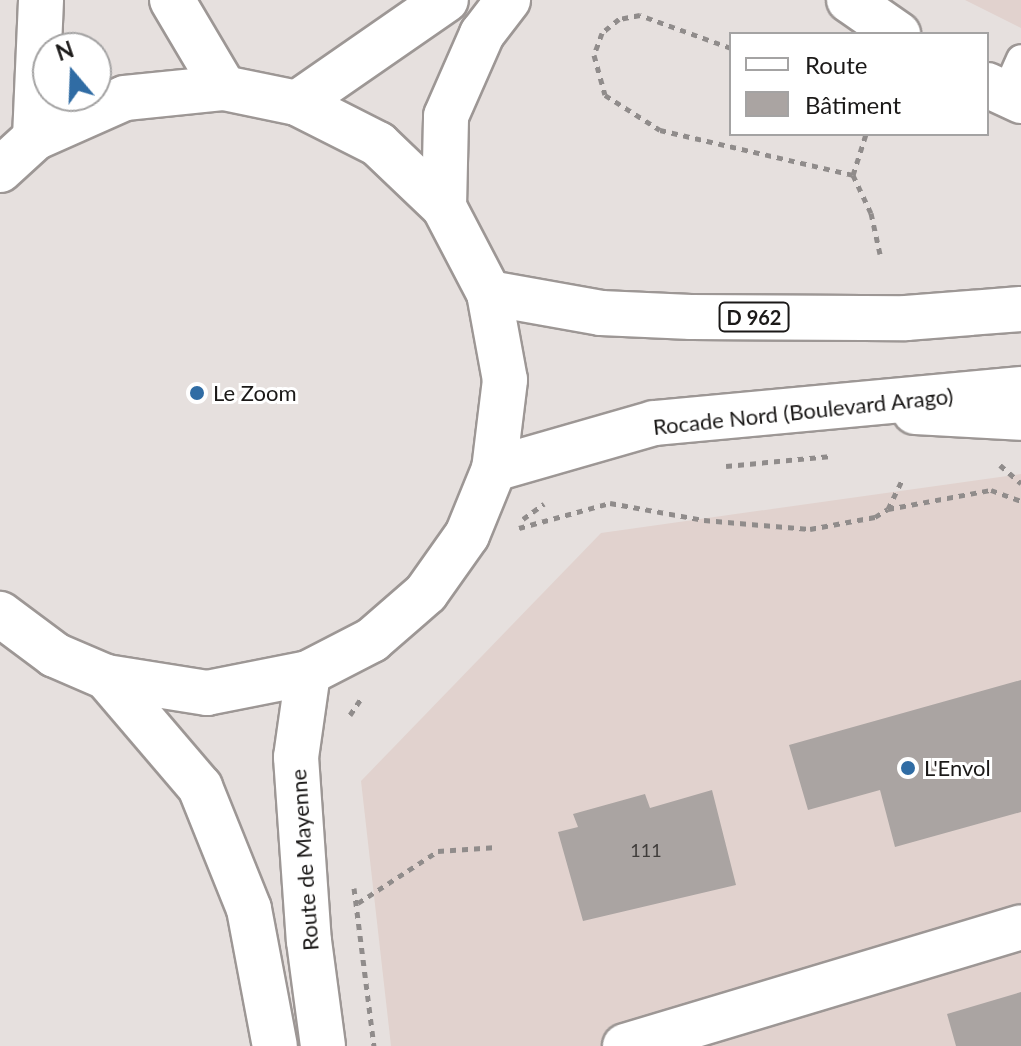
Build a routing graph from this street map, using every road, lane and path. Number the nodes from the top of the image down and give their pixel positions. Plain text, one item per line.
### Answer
1 (41, 0) edge
2 (172, 0) edge
3 (446, 0) edge
4 (508, 0) edge
5 (849, 0) edge
6 (895, 32) edge
7 (729, 47) edge
8 (224, 88) junction
9 (297, 103) junction
10 (865, 136) edge
11 (35, 138) junction
12 (0, 170) edge
13 (853, 175) junction
14 (444, 207) junction
15 (880, 254) dead end
16 (489, 293) junction
17 (1021, 309) edge
18 (1021, 389) edge
19 (825, 406) junction
20 (1021, 418) edge
21 (847, 455) dead end
22 (990, 463) dead end
23 (714, 466) dead end
24 (494, 469) junction
25 (903, 478) dead end
26 (1021, 483) edge
27 (550, 500) dead end
28 (1021, 501) edge
29 (888, 509) junction
30 (3, 620) edge
31 (308, 673) junction
32 (106, 677) junction
33 (366, 692) dead end
34 (342, 728) dead end
35 (497, 847) dead end
36 (358, 903) dead end
37 (1021, 927) edge
38 (275, 1046) edge
39 (323, 1046) edge
40 (625, 1046) edge

1 - 11 main road
2 - 8 main road
3 - 9 main road
4 - 14 main road
5 - 6 main road
7 - 13 path
8 - 9 main road
8 - 11 main road
9 - 14 main road
10 - 13 path
11 - 12 main road
13 - 15 path
14 - 16 main road
16 - 17 main road, D 962
16 - 24 main road
18 - 19 main road, Rocade Nord (Boulevard Arago)
19 - 20 main road
19 - 24 main road, Rocade Nord (Boulevard Arago)
21 - 23 path
22 - 26 path
24 - 31 main road
25 - 29 path
27 - 29 path
28 - 29 path
30 - 32 main road
31 - 32 main road
31 - 39 main road, Route de Mayenne
32 - 38 main road
33 - 34 path
35 - 36 path
37 - 40 main road

